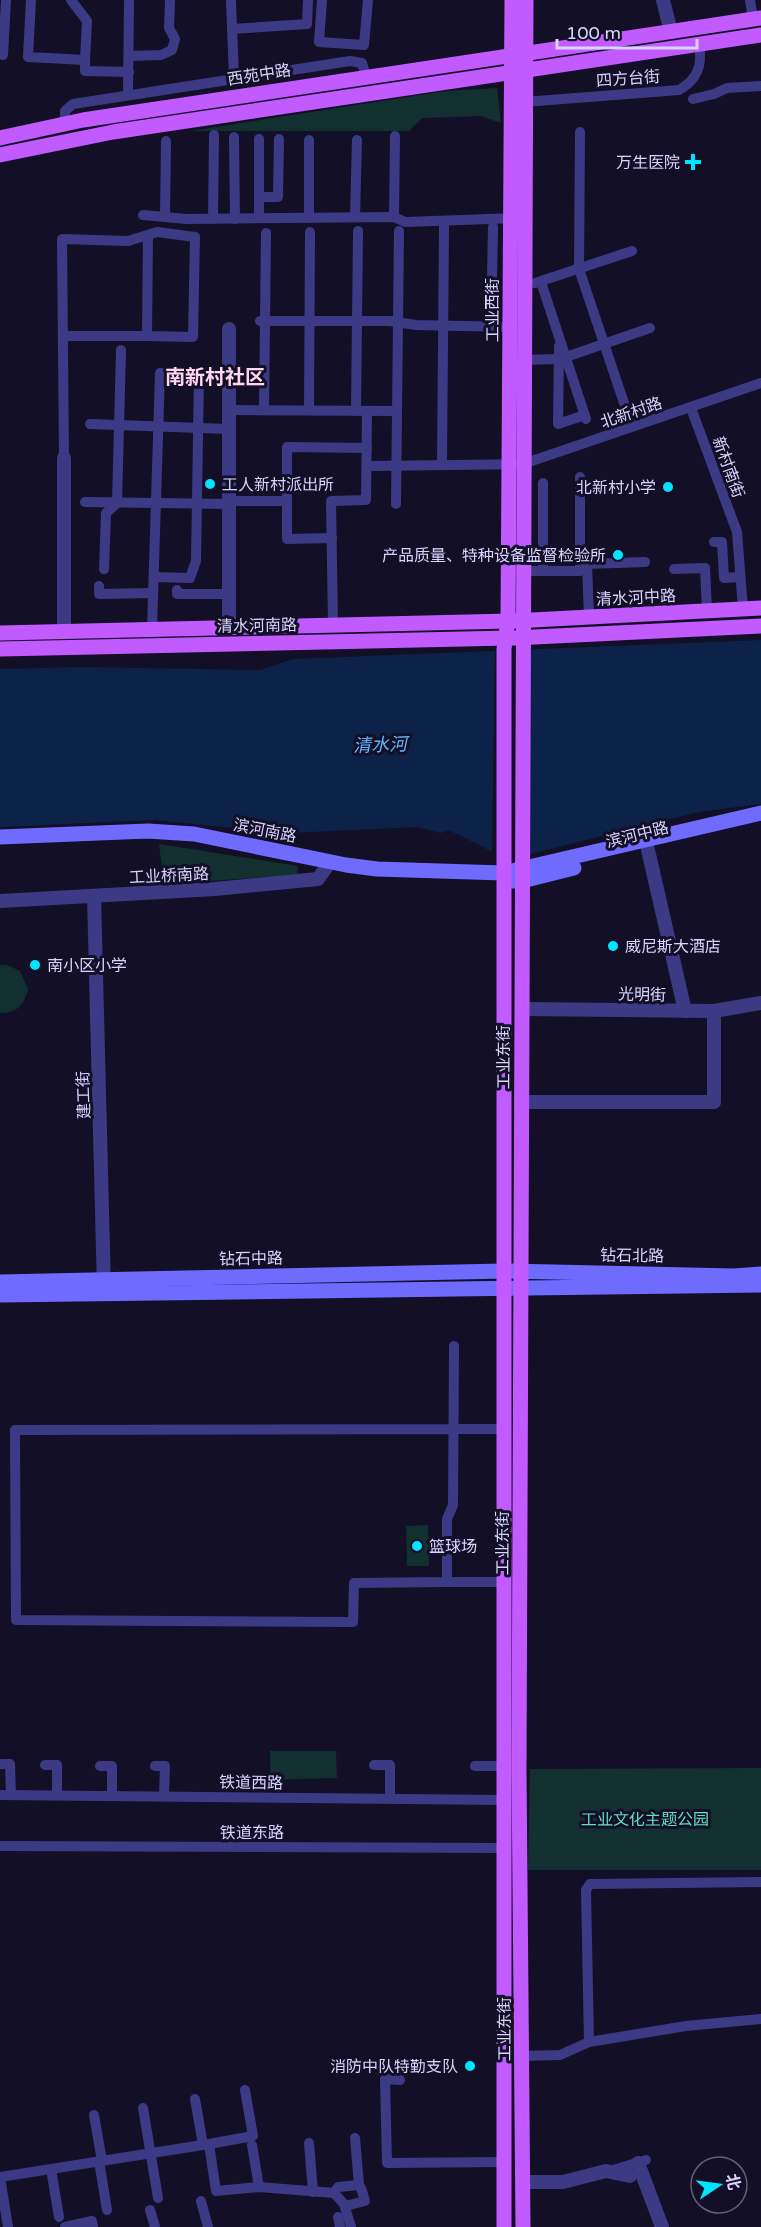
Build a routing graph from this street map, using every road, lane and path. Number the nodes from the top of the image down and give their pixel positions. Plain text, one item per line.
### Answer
1 (6, 0) edge
2 (31, 0) edge
3 (71, 0) edge
4 (129, 0) edge
5 (170, 0) edge
6 (231, 0) edge
7 (308, 0) edge
8 (322, 0) edge
9 (368, 0) edge
10 (512, 0) edge
11 (526, 0) edge
12 (663, 0) edge
13 (750, 0) edge
14 (757, 19) edge
15 (232, 28) junction
16 (671, 32) junction
17 (761, 35) edge
18 (699, 45) junction
19 (3, 55) dead end
20 (517, 55) junction
21 (130, 56) junction
22 (86, 60) junction
23 (129, 72) junction
24 (517, 72) junction
25 (366, 76) junction
26 (234, 78) junction
27 (689, 84) junction
28 (761, 86) edge
29 (128, 94) junction
30 (524, 102) junction
31 (65, 124) junction
32 (580, 132) dead end
33 (214, 135) dead end
34 (395, 136) dead end
35 (234, 137) dead end
36 (0, 138) edge
37 (260, 139) dead end
38 (279, 139) dead end
39 (309, 140) dead end
40 (357, 140) dead end
41 (166, 141) dead end
42 (0, 155) edge
43 (214, 155) junction
44 (234, 155) junction
45 (259, 197) junction
46 (143, 215) dead end
47 (165, 217) junction
48 (355, 217) junction
49 (394, 217) junction
50 (259, 218) junction
51 (309, 218) junction
52 (517, 218) junction
53 (213, 219) junction
54 (234, 219) junction
55 (444, 226) dead end
56 (493, 227) dead end
57 (358, 231) dead end
58 (399, 231) dead end
59 (310, 232) dead end
60 (266, 233) dead end
61 (148, 235) junction
62 (632, 251) dead end
63 (579, 269) junction
64 (541, 282) junction
65 (517, 283) junction
66 (263, 321) junction
67 (310, 321) junction
68 (357, 321) junction
69 (398, 322) junction
70 (443, 326) junction
71 (491, 327) junction
72 (510, 327) junction
73 (650, 327) dead end
74 (229, 329) dead end
75 (65, 336) junction
76 (147, 336) junction
77 (604, 345) junction
78 (121, 350) dead end
79 (562, 358) junction
80 (517, 360) junction
81 (761, 383) edge
82 (624, 406) dead end
83 (691, 408) junction
84 (228, 410) junction
85 (264, 410) junction
86 (309, 411) junction
87 (362, 411) junction
88 (397, 411) junction
89 (90, 424) dead end
90 (118, 425) junction
91 (158, 427) junction
92 (198, 428) junction
93 (228, 429) junction
94 (367, 448) junction
95 (64, 458) joint
96 (516, 464) junction
97 (396, 465) junction
98 (442, 465) junction
99 (372, 466) dead end
100 (580, 477) dead end
101 (543, 483) dead end
102 (287, 501) junction
103 (85, 502) dead end
104 (117, 503) junction
105 (156, 503) junction
106 (229, 503) junction
107 (197, 504) junction
108 (396, 504) dead end
109 (332, 538) junction
110 (714, 542) dead end
111 (645, 562) dead end
112 (104, 569) dead end
113 (674, 569) dead end
114 (523, 570) junction
115 (543, 571) junction
116 (154, 577) junction
117 (740, 577) junction
118 (99, 586) dead end
119 (177, 590) dead end
120 (515, 592) junction
121 (153, 593) junction
122 (229, 594) junction
123 (761, 608) edge
124 (743, 609) junction
125 (707, 611) junction
126 (589, 617) junction
127 (543, 619) junction
128 (514, 621) junction
129 (480, 622) junction
130 (333, 624) junction
131 (761, 626) edge
132 (229, 627) junction
133 (152, 629) junction
134 (64, 631) junction
135 (0, 633) edge
136 (508, 642) junction
137 (0, 649) edge
138 (761, 813) edge
139 (761, 823) edge
140 (0, 837) edge
141 (0, 843) edge
142 (648, 850) junction
143 (329, 865) junction
144 (522, 870) junction
145 (503, 871) junction
146 (94, 896) junction
147 (0, 901) edge
148 (761, 1003) edge
149 (522, 1009) junction
150 (685, 1011) junction
151 (714, 1011) junction
152 (521, 1102) junction
153 (503, 1271) junction
154 (520, 1272) junction
155 (761, 1274) edge
156 (0, 1282) edge
157 (104, 1286) junction
158 (761, 1286) edge
159 (503, 1287) junction
160 (521, 1288) junction
161 (0, 1295) edge
162 (453, 1346) dead end
163 (453, 1429) junction
164 (503, 1429) junction
165 (447, 1582) junction
166 (502, 1582) junction
167 (0, 1764) edge
168 (45, 1765) dead end
169 (374, 1765) dead end
170 (100, 1766) dead end
171 (155, 1766) dead end
172 (475, 1766) dead end
173 (502, 1766) junction
174 (5, 1795) edge
175 (57, 1795) junction
176 (112, 1796) junction
177 (164, 1796) junction
178 (390, 1798) junction
179 (502, 1800) junction
180 (0, 1846) edge
181 (503, 1848) junction
182 (761, 1882) edge
183 (761, 2019) edge
184 (504, 2029) junction
185 (522, 2029) junction
186 (589, 2042) junction
187 (522, 2056) junction
188 (400, 2080) dead end
189 (245, 2090) dead end
190 (504, 2090) junction
191 (522, 2090) junction
192 (195, 2099) dead end
193 (143, 2108) dead end
194 (94, 2115) dead end
195 (355, 2138) dead end
196 (309, 2143) dead end
197 (206, 2144) junction
198 (252, 2145) dead end
199 (151, 2153) junction
200 (100, 2161) junction
201 (642, 2161) joint
202 (504, 2162) junction
203 (51, 2169) junction
204 (606, 2171) junction
205 (630, 2176) dead end
206 (0, 2177) edge
207 (523, 2182) junction
208 (259, 2187) junction
209 (361, 2188) dead end
210 (313, 2192) junction
211 (334, 2193) junction
212 (159, 2198) dead end
213 (201, 2201) dead end
214 (345, 2206) junction
215 (107, 2210) dead end
216 (150, 2210) dead end
217 (59, 2217) dead end
218 (9, 2227) edge
219 (65, 2227) edge
220 (93, 2227) edge
221 (155, 2227) edge
222 (208, 2227) edge
223 (351, 2227) edge
224 (504, 2227) edge
225 (523, 2227) edge
226 (662, 2227) edge

1 - 19 street
2 - 22 street
3 - 22 street
4 - 21 street
5 - 21 street
6 - 15 street
7 - 15 street
8 - 9 street
10 - 20 main road, 工业西街
11 - 20 main road, 工业西街
12 - 16 street
13 - 14 street
14 - 16 main road, 西苑中路
15 - 26 street
16 - 20 main road, 西苑中路
17 - 18 main road
18 - 24 main road
18 - 27 street
20 - 24 main road, 工业西街
20 - 25 main road, 西苑中路
21 - 23 street
22 - 23 street
23 - 29 street
24 - 30 main road, 工业西街
24 - 42 main road
24 - 52 main road, 工业西街
25 - 26 street
25 - 31 main road, 西苑中路
26 - 29 street
27 - 28 street
27 - 30 street, 四方台街
29 - 31 street
30 - 52 main road, 工业西街
31 - 36 main road, 西苑中路
32 - 63 street
33 - 43 street
34 - 49 street
35 - 44 street
37 - 45 street
38 - 45 street
39 - 51 street
40 - 48 street
41 - 47 street
43 - 44 street
43 - 53 street
44 - 54 street
45 - 50 street
46 - 47 street
47 - 53 street
48 - 49 street
48 - 51 street
49 - 52 street
50 - 51 street
50 - 54 street
52 - 65 main road, 工业西街
53 - 54 street
55 - 70 street
56 - 71 street
57 - 68 street
58 - 69 street
59 - 67 street
60 - 66 street
61 - 75 street
61 - 76 street
61 - 76 street
62 - 63 street
63 - 64 street
63 - 77 street
64 - 65 street
64 - 79 street
65 - 72 main road, 工业西街
65 - 80 main road, 工业西街
66 - 67 street
66 - 85 street
67 - 68 street
67 - 86 street
68 - 69 street
68 - 87 street
69 - 70 street
69 - 88 street
70 - 71 street
70 - 98 street
71 - 72 street
72 - 80 main road, 工业西街
73 - 77 street
74 - 84 street
75 - 76 street
75 - 95 street
77 - 79 street
77 - 82 street
78 - 90 street
79 - 79 street
79 - 80 street
80 - 96 main road, 工业西街
81 - 83 street, 北新村路
83 - 96 street, 北新村路
83 - 117 street, 新村南街
84 - 85 street
84 - 93 street
85 - 86 street
86 - 87 street
87 - 88 street
87 - 94 street
88 - 97 street
89 - 90 street
90 - 91 street
90 - 104 street
91 - 92 street
91 - 92 street
91 - 105 street
92 - 93 street
92 - 107 street
93 - 106 street
94 - 102 street
94 - 109 street
95 - 134 street
96 - 98 street, 北新村路
96 - 114 main road, 工业西街
96 - 120 main road, 工业西街
97 - 98 street, 北新村路
97 - 99 street, 北新村路
97 - 108 street
100 - 115 street
101 - 115 street
102 - 106 street
102 - 109 street
103 - 104 street
104 - 105 street
104 - 112 street
105 - 107 street
105 - 116 street
106 - 107 street
106 - 122 street
107 - 116 street
109 - 130 street
110 - 117 street
111 - 126 street
113 - 125 street
114 - 115 street
114 - 120 main road, 工业西街
116 - 121 street
117 - 124 street, 新村南街
118 - 121 street
119 - 122 street
120 - 127 main road
120 - 128 main road, 工业西街
120 - 129 main road
121 - 133 street
122 - 132 street
123 - 124 main road, 清水河中路
124 - 125 main road, 清水河中路
125 - 126 main road, 清水河中路
126 - 127 main road, 清水河中路
127 - 128 main road, 清水河中路
128 - 129 main road, 清水河南路
128 - 136 main road, 工业西街
129 - 130 main road, 清水河南路
130 - 132 main road, 清水河南路
131 - 136 main road
132 - 133 main road, 清水河南路
133 - 134 main road, 清水河南路
134 - 135 main road, 清水河南路
136 - 137 main road, 清水河南路
136 - 144 main road, 工业东街
136 - 145 main road, 工业东街
138 - 144 main road, 滨河中路
139 - 142 main road, 滨河中路
140 - 143 main road, 滨河南路
141 - 143 main road, 滨河南路
142 - 144 main road, 滨河中路
142 - 150 street
143 - 145 main road, 滨河南路
143 - 146 street, 工业桥南路
144 - 145 main road, 滨河南路
144 - 149 main road, 工业东街
145 - 153 main road, 工业东街
146 - 147 street, 工业桥南路
146 - 157 street, 建工街
148 - 151 street, 光明街
149 - 150 street, 光明街
149 - 152 main road, 工业东街
150 - 151 street, 光明街
151 - 152 street
152 - 154 main road, 工业东街
153 - 154 main road, 钻石北路
153 - 157 main road, 钻石中路
153 - 159 main road, 工业东街
154 - 155 main road, 钻石北路
154 - 160 main road, 工业东街
156 - 157 main road, 钻石中路
157 - 159 main road, 钻石中路
157 - 161 main road, 钻石中路
158 - 160 main road, 钻石北路
159 - 160 main road, 钻石北路
159 - 164 main road, 工业东街
160 - 185 main road, 工业东街
162 - 163 street
163 - 164 street
163 - 165 street
163 - 165 street
164 - 166 main road, 工业东街
165 - 166 street
166 - 173 main road, 工业东街
167 - 174 street
168 - 175 street
169 - 178 street
170 - 176 street
171 - 177 street
172 - 173 street
173 - 179 main road, 工业东街
174 - 175 street, 铁道西路
175 - 176 street, 铁道西路
176 - 177 street, 铁道西路
177 - 178 street, 铁道西路
178 - 179 street, 铁道西路
179 - 181 main road, 工业东街
180 - 181 street, 铁道东路
181 - 184 main road, 工业东街
182 - 186 street
183 - 186 street
184 - 185 main road
184 - 190 main road, 工业东街
185 - 187 main road, 工业东街
186 - 187 street
187 - 191 main road, 工业东街
188 - 202 street
189 - 197 street
190 - 191 main road
190 - 202 main road, 工业东街
191 - 207 main road, 工业东街
192 - 197 street
193 - 199 street
194 - 200 street
195 - 211 street
196 - 210 street
197 - 199 street
197 - 208 street
198 - 208 street
199 - 200 street
199 - 212 street
200 - 203 street
200 - 215 street
201 - 204 street
201 - 226 street
202 - 224 main road, 工业东街
203 - 206 street
203 - 217 street
204 - 205 street
204 - 207 street
206 - 218 street
207 - 225 main road, 工业东街
208 - 210 street
209 - 214 street
210 - 211 street
211 - 214 street
213 - 222 street
214 - 223 street
216 - 221 street
219 - 220 street

